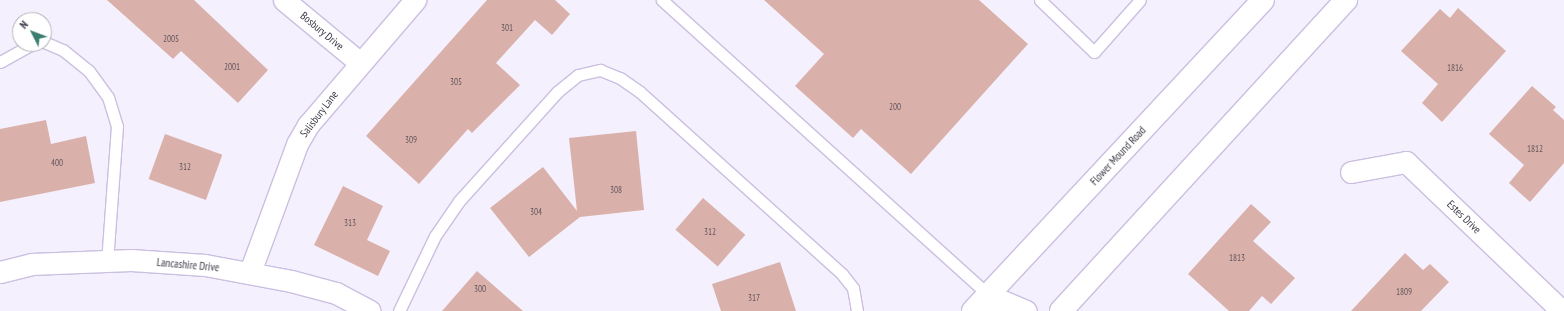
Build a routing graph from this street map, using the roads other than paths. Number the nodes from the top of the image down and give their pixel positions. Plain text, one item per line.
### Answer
1 (284, 0) edge
2 (415, 0) edge
3 (662, 0) edge
4 (1040, 0) edge
5 (1140, 0) edge
6 (1262, 0) edge
7 (1346, 0) edge
8 (52, 45) edge
9 (18, 52) edge
10 (0, 62) edge
11 (359, 62) junction
12 (1351, 172) dead end
13 (107, 261) junction
14 (0, 272) edge
15 (250, 272) junction
16 (992, 303) edge
17 (370, 311) edge
18 (399, 311) edge
19 (857, 311) edge
20 (973, 311) edge
21 (1026, 311) edge
22 (1061, 311) edge
23 (1562, 311) edge

1 - 11 street, Bosbury Drive
2 - 11 street, Salisbury Lane
3 - 16 lane
4 - 5 lane
6 - 16 main road, Flower Mound Road
7 - 22 main road
8 - 13 lane
9 - 10 lane
11 - 15 street, Salisbury Lane
12 - 23 street, Estes Drive
13 - 14 street, Lancashire Drive
13 - 15 street, Lancashire Drive
15 - 17 street, Lancashire Drive
16 - 20 main road, Flower Mound Road
16 - 21 street
18 - 19 lane

